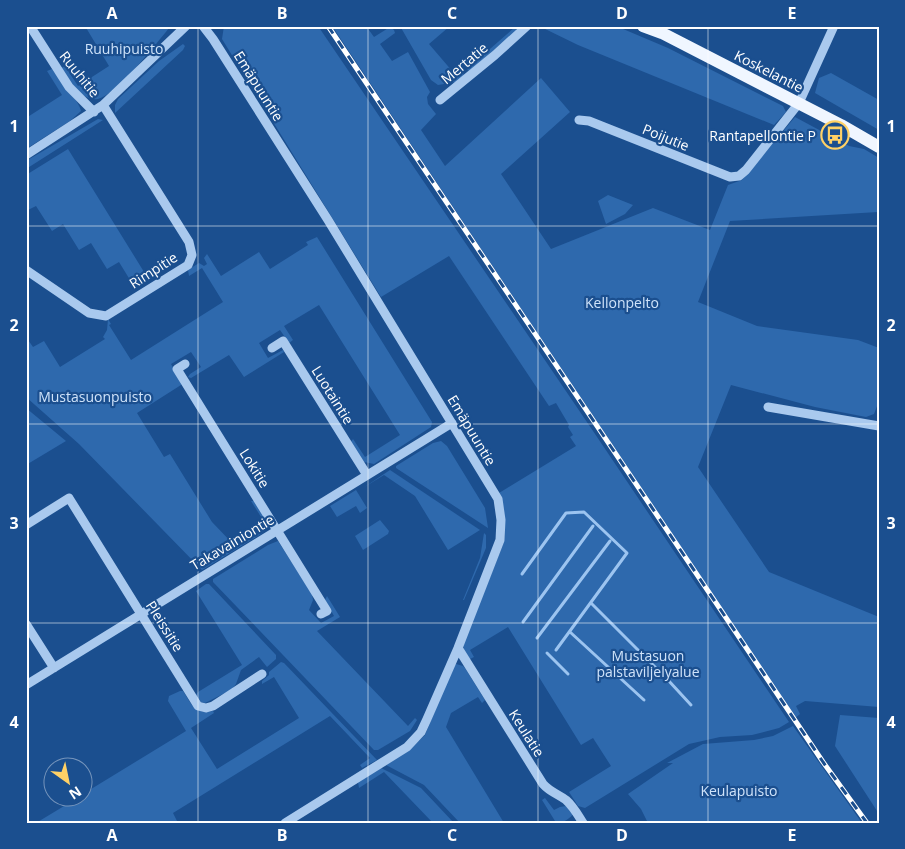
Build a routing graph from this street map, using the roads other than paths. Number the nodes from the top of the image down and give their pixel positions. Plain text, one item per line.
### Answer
1 (30, 26) edge
2 (186, 26) edge
3 (202, 26) edge
4 (527, 26) edge
5 (643, 26) edge
6 (834, 26) edge
7 (440, 100) dead end
8 (799, 103) junction
9 (103, 105) junction
10 (94, 112) junction
11 (580, 120) dead end
12 (879, 147) edge
13 (26, 155) edge
14 (26, 270) edge
15 (272, 348) dead end
16 (184, 364) dead end
17 (768, 407) dead end
18 (452, 423) junction
19 (878, 425) edge
20 (367, 475) junction
21 (26, 525) edge
22 (278, 531) junction
23 (142, 614) junction
24 (321, 614) dead end
25 (26, 624) edge
26 (458, 648) junction
27 (54, 668) junction
28 (262, 674) dead end
29 (26, 685) edge
30 (285, 823) edge
31 (583, 823) edge

1 - 10 street, Ruuhitie
2 - 9 street
3 - 18 street, Emäpuuntie
4 - 7 street, Mertatie
5 - 8 main road, Koskelantie
6 - 8 street, Poijutie
8 - 11 street, Poijutie
8 - 12 main road, Koskelantie
9 - 10 street
9 - 14 street, Rimpitie
10 - 13 street
15 - 20 street, Luotaintie
16 - 22 street, Lokitie
17 - 19 street
18 - 20 street, Takavainiontie
18 - 26 street, Emäpuuntie
20 - 22 street, Takavainiontie
21 - 23 street, Pleissitie
22 - 23 street, Takavainiontie
22 - 24 street, Lokitie
23 - 27 street, Takavainiontie
23 - 28 street, Pleissitie
25 - 27 street
26 - 30 street, Emäpuuntie
26 - 31 street, Keulatie
27 - 29 street, Takavainiontie

